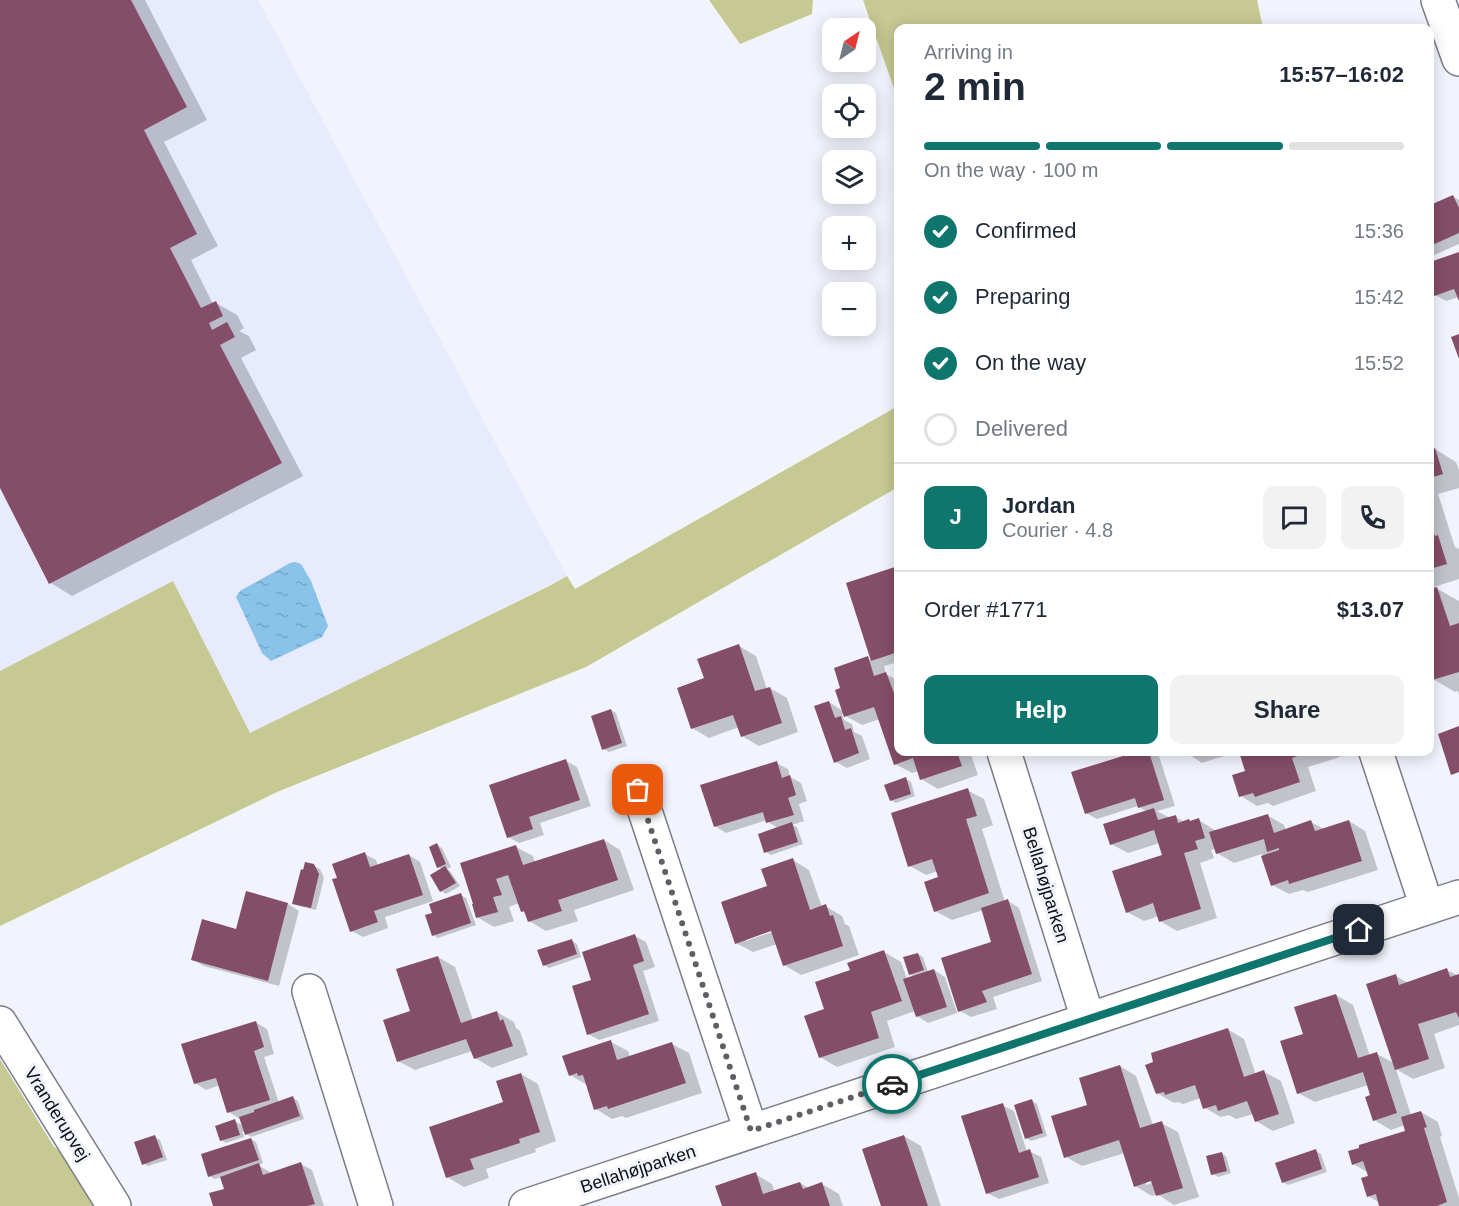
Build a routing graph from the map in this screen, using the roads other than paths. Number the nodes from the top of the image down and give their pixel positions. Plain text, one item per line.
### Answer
1 (1438, 0) edge
2 (1459, 59) edge
3 (1005, 756) edge
4 (1377, 756) edge
5 (638, 790) dead end
6 (1459, 897) edge
7 (1427, 907) junction
8 (309, 991) dead end
9 (1088, 1020) junction
10 (0, 1023) edge
11 (751, 1131) junction
12 (114, 1206) edge
13 (376, 1206) edge
14 (526, 1206) edge

1 - 2 street
3 - 9 street, Bellahøjparken
4 - 7 street
5 - 11 street
6 - 7 street, Bellahøjparken
7 - 9 street, Bellahøjparken
8 - 13 street
9 - 11 street, Bellahøjparken
10 - 12 street, Vranderupvej
11 - 14 street, Bellahøjparken

